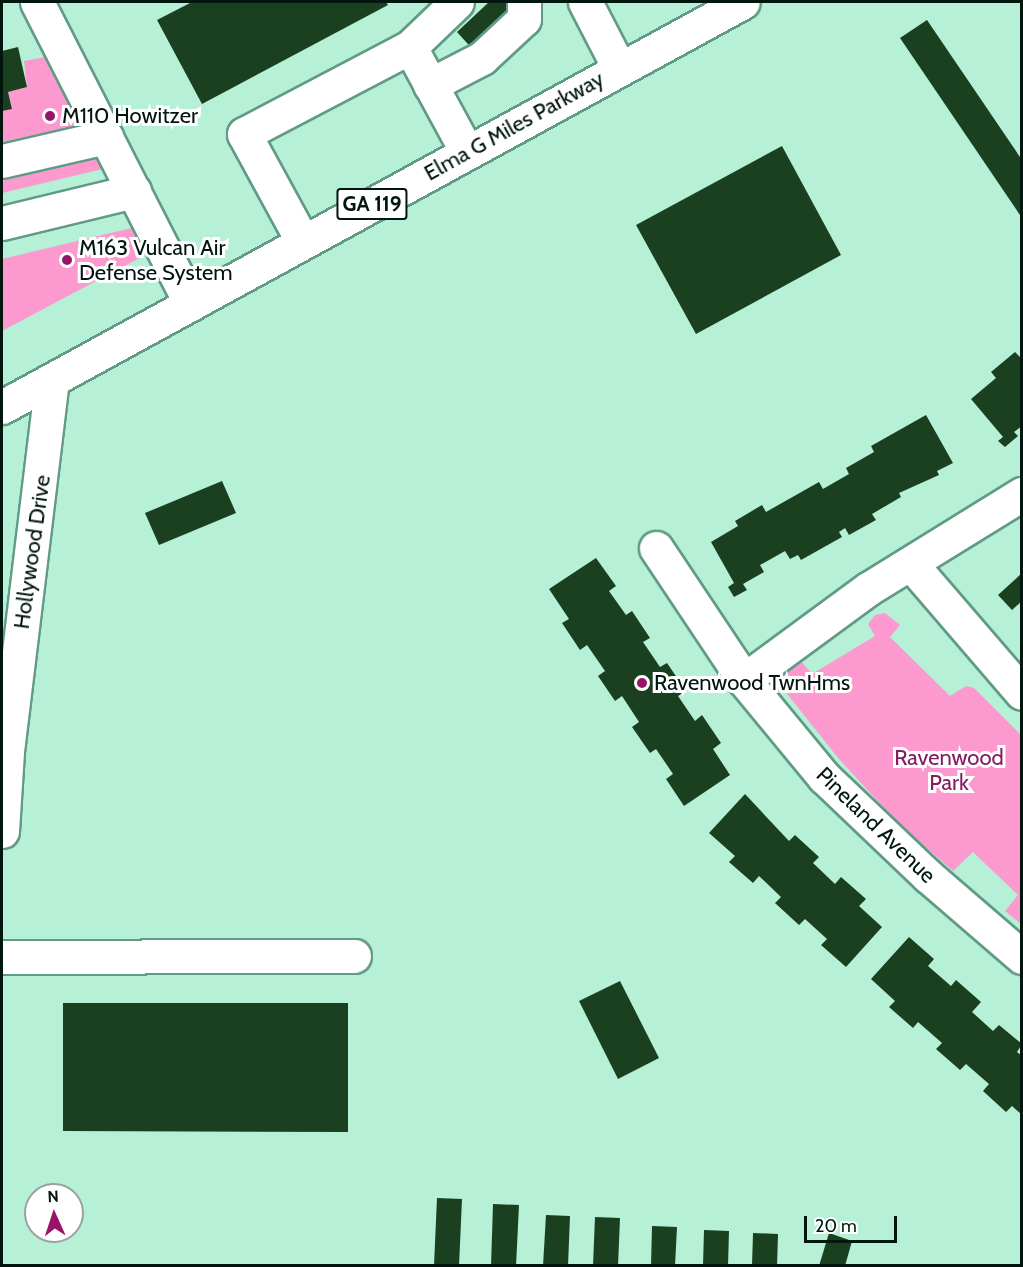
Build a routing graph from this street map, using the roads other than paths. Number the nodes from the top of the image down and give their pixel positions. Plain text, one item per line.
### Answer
1 (37, 2) edge
2 (457, 2) edge
3 (524, 2) edge
4 (585, 2) edge
5 (729, 5) edge
6 (410, 47) junction
7 (619, 68) junction
8 (430, 85) junction
9 (106, 137) junction
10 (467, 152) junction
11 (2, 161) edge
12 (134, 191) junction
13 (2, 223) edge
14 (303, 242) junction
15 (191, 304) junction
16 (52, 381) junction
17 (2, 407) edge
18 (1022, 494) edge
19 (656, 548) dead end
20 (911, 564) junction
21 (744, 680) junction
22 (1022, 693) edge
23 (2, 831) edge
24 (354, 956) dead end
25 (2, 957) edge
26 (1022, 957) edge

1 - 9 street
2 - 6 street
3 - 8 street
4 - 7 street
5 - 7 street, Elma G Miles Parkway / GA 119
6 - 8 street
6 - 14 street
7 - 10 street, Elma G Miles Parkway / GA 119
8 - 10 street
9 - 11 street
9 - 12 street
10 - 14 street, Elma G Miles Parkway / GA 119
12 - 13 street
12 - 15 street
14 - 15 street, Elma G Miles Parkway / GA 119
15 - 16 street, Elma G Miles Parkway / GA 119
16 - 17 street, Elma G Miles Parkway / GA 119
16 - 23 street, Hollywood Drive
18 - 20 street
19 - 21 street, Pineland Avenue
20 - 21 street
20 - 22 street
21 - 26 street, Pineland Avenue
24 - 25 street

